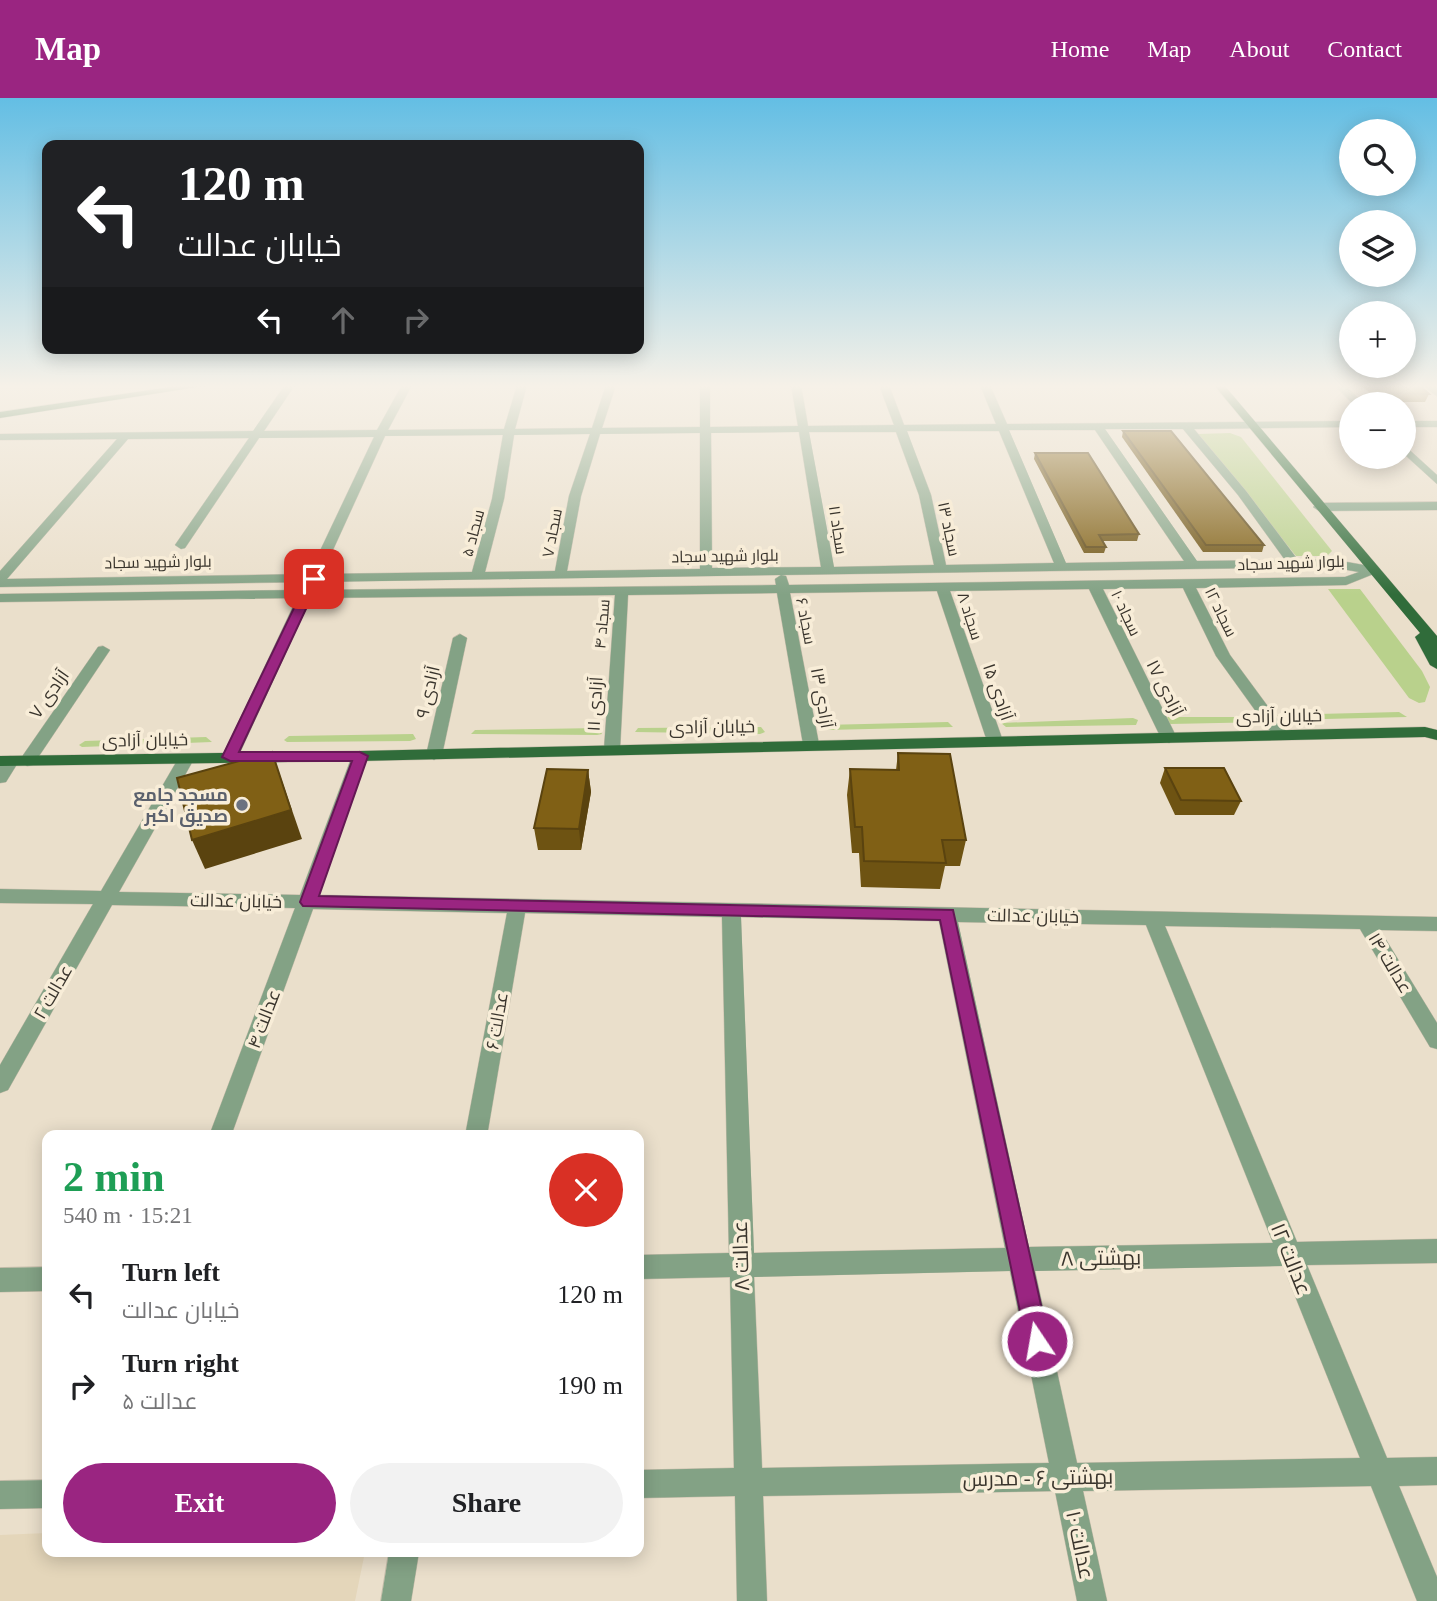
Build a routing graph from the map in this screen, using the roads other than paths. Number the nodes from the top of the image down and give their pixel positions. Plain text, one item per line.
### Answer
1 (109, 455) edge
2 (244, 455) edge
3 (371, 455) edge
4 (505, 455) edge
5 (589, 455) edge
6 (706, 455) edge
7 (809, 455) edge
8 (909, 455) edge
9 (1014, 455) edge
10 (1118, 455) edge
11 (1210, 455) edge
12 (1275, 455) edge
13 (1416, 460) edge
14 (1437, 481) edge
15 (1437, 506) edge
16 (1319, 507) junction
17 (181, 545) dead end
18 (1295, 564) junction
19 (1193, 565) junction
20 (1062, 568) junction
21 (941, 569) junction
22 (828, 571) junction
23 (1375, 571) junction
24 (780, 572) junction
25 (706, 574) junction
26 (477, 576) junction
27 (560, 576) junction
28 (314, 579) junction
29 (0, 581) edge
30 (1094, 584) junction
31 (1188, 584) junction
32 (942, 587) junction
33 (782, 589) junction
34 (622, 590) junction
35 (307, 595) junction
36 (0, 598) edge
37 (1408, 613) junction
38 (460, 638) dead end
39 (1437, 645) edge
40 (103, 650) dead end
41 (965, 656) joint
42 (1127, 656) joint
43 (796, 659) joint
44 (617, 661) joint
45 (1437, 665) edge
46 (1433, 732) edge
47 (1281, 735) junction
48 (1169, 738) junction
49 (995, 741) junction
50 (811, 744) junction
51 (612, 749) junction
52 (434, 755) junction
53 (360, 756) junction
54 (230, 757) junction
55 (186, 759) junction
56 (13, 761) edge
57 (0, 778) edge
58 (0, 896) edge
59 (105, 899) junction
60 (309, 902) junction
61 (517, 906) junction
62 (731, 910) junction
63 (947, 914) junction
64 (1152, 917) junction
65 (1365, 921) junction
66 (1437, 924) edge
67 (1437, 1041) edge
68 (0, 1084) edge
69 (222, 1130) edge
70 (477, 1130) edge
71 (1437, 1251) edge
72 (1289, 1254) junction
73 (1020, 1260) junction
74 (742, 1265) junction
75 (644, 1267) edge
76 (42, 1279) edge
77 (0, 1280) edge
78 (1437, 1471) edge
79 (1379, 1472) junction
80 (1066, 1478) junction
81 (748, 1483) junction
82 (644, 1485) edge
83 (42, 1494) edge
84 (0, 1495) edge
85 (403, 1557) edge
86 (396, 1601) edge
87 (752, 1601) edge
88 (1091, 1601) edge
89 (1432, 1601) edge

1 - 29 street
2 - 17 street
3 - 28 street
4 - 26 street, سجاد ۵
5 - 27 street, سجاد ۷
6 - 25 street
7 - 22 street, سجاد ۱۱
8 - 21 street, سجاد ۱۳
9 - 20 street
10 - 19 street
11 - 18 street
12 - 16 main road
13 - 14 street
15 - 16 street
16 - 23 main road
18 - 19 street, بلوار شهید سجاد
18 - 23 street, بلوار شهید سجاد
19 - 20 street, بلوار شهید سجاد
20 - 21 street, بلوار شهید سجاد
21 - 22 street, بلوار شهید سجاد
22 - 24 street, بلوار شهید سجاد
23 - 31 street, بلوار شهید سجاد
23 - 37 main road
24 - 25 street, بلوار شهید سجاد
24 - 33 street, سجاد ۶
25 - 27 street, بلوار شهید سجاد
26 - 27 street, بلوار شهید سجاد
26 - 28 street, بلوار شهید سجاد
28 - 29 street, بلوار شهید سجاد
28 - 35 street
30 - 31 street, بلوار شهید سجاد
30 - 32 street, بلوار شهید سجاد
30 - 42 street, سجاد ۱۰
31 - 47 street, سجاد ۱۲
32 - 33 street, بلوار شهید سجاد
32 - 41 street, سجاد ۸
33 - 34 street, بلوار شهید سجاد
33 - 43 street, سجاد ۶
34 - 35 street, بلوار شهید سجاد
34 - 44 street, سجاد ۴
35 - 36 street, بلوار شهید سجاد
35 - 54 street
37 - 39 main road
37 - 45 main road
38 - 52 street, آزادی ۹
40 - 56 street, آزادی ۷
41 - 49 street, آزادی ۱۵
42 - 48 street, آزادی ۱۷
43 - 50 street, آزادی ۱۳
44 - 51 street, آزادی ۱۱
46 - 47 main road, خیابان آزادی
47 - 48 main road, خیابان آزادی
48 - 49 main road, خیابان آزادی
49 - 50 main road, خیابان آزادی
50 - 51 main road, خیابان آزادی
51 - 52 main road, خیابان آزادی
52 - 53 main road, خیابان آزادی
53 - 54 main road, خیابان آزادی
53 - 60 street, عدالت ۴
54 - 55 main road, خیابان آزادی
55 - 56 main road, خیابان آزادی
55 - 59 street, عدالت ۲
56 - 57 street, آزادی ۷
58 - 59 street, خیابان عدالت
59 - 60 street, خیابان عدالت
59 - 68 street, عدالت ۲
60 - 61 street, خیابان عدالت
60 - 69 street, عدالت ۴
61 - 62 street, خیابان عدالت
61 - 70 street, عدالت ۶
62 - 63 street, خیابان عدالت
62 - 74 street, عدالت ۸
63 - 64 street, خیابان عدالت
63 - 73 street, عدالت ۱۰
64 - 65 street, خیابان عدالت
64 - 72 street, عدالت ۱۲
65 - 66 street, خیابان عدالت
65 - 67 street, عدالت ۱۴
71 - 72 street, بهشتی ۸
72 - 73 street, بهشتی ۸
72 - 79 street, عدالت ۱۲
73 - 74 street, بهشتی ۸
73 - 80 street, عدالت ۱۰
74 - 75 street, بهشتی ۸
74 - 81 street, عدالت ۸
76 - 77 street
78 - 79 street, بهشتی ۶ - مدرس
79 - 80 street, بهشتی ۶ - مدرس
79 - 89 street, عدالت ۱۲
80 - 81 street, بهشتی ۶ - مدرس
80 - 88 street, عدالت ۱۰
81 - 82 street, بهشتی ۶ - مدرس
81 - 87 street, عدالت ۸
83 - 84 street
85 - 86 street

